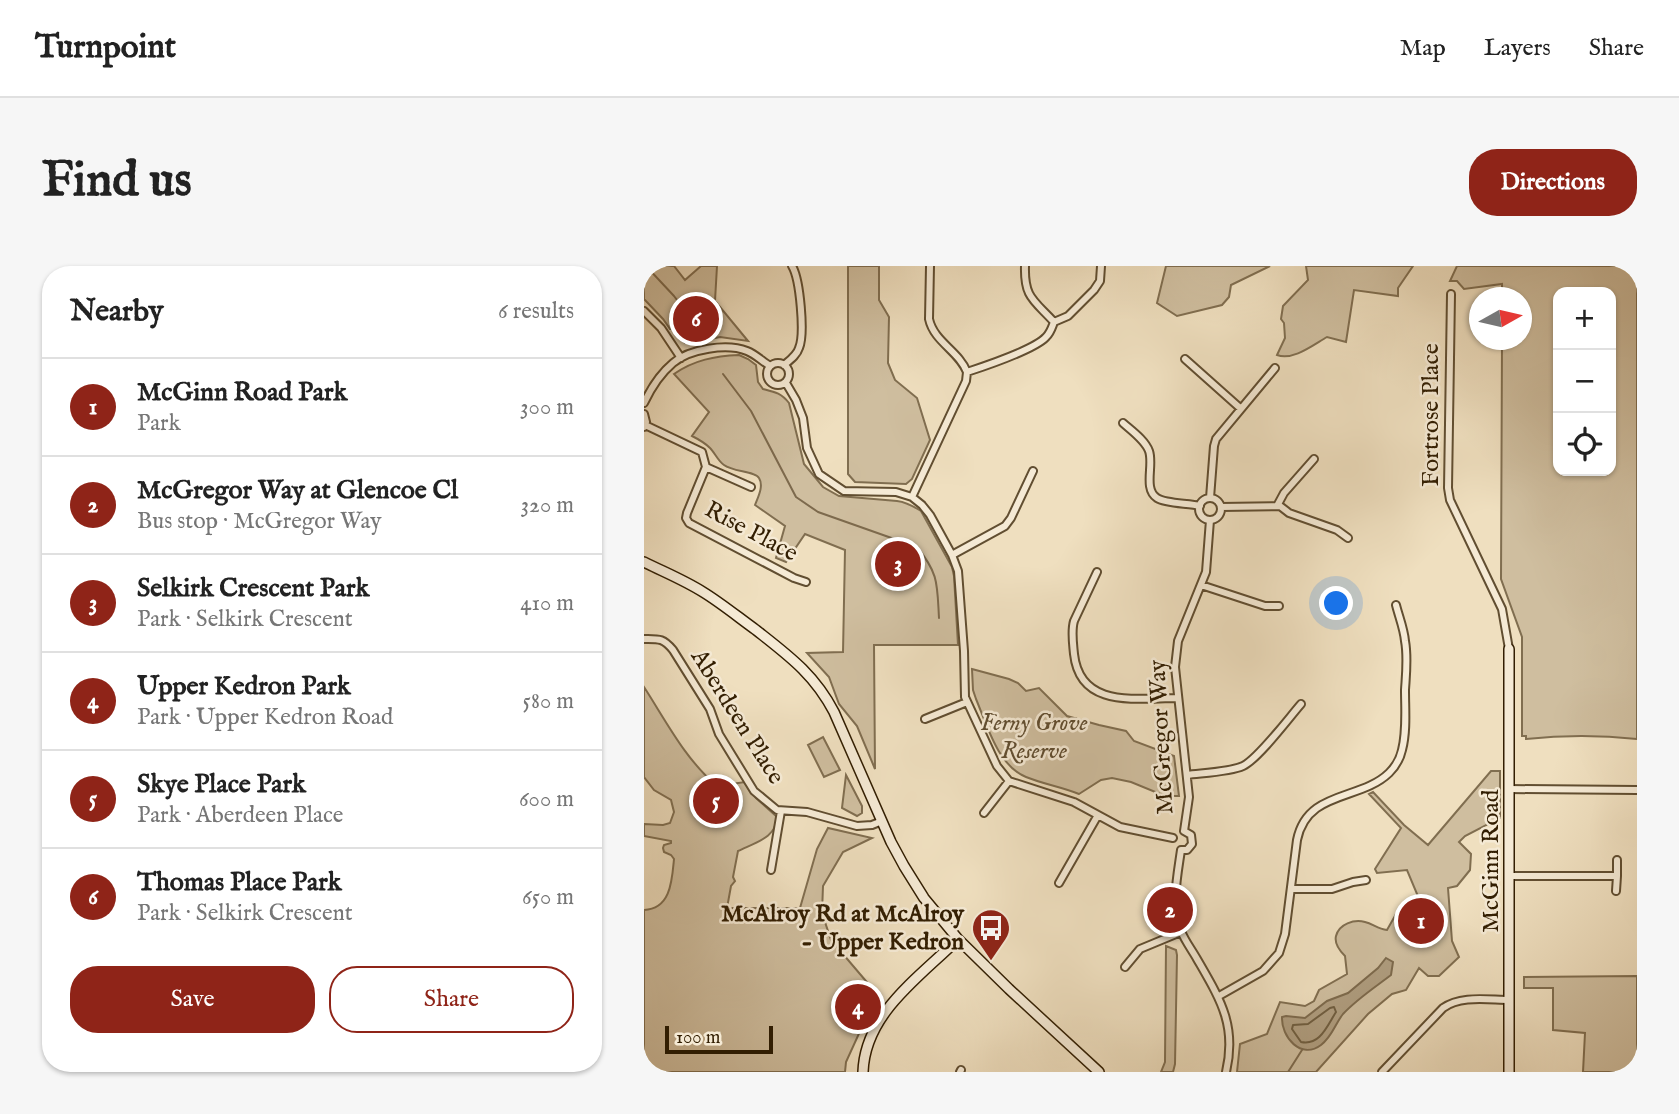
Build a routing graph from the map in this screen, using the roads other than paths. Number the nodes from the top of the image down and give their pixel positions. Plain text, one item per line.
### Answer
1 (792, 266) edge
2 (930, 266) edge
3 (1025, 266) edge
4 (1101, 266) edge
5 (1451, 294) dead end
6 (644, 311) edge
7 (1054, 321) junction
8 (681, 358) junction
9 (1185, 359) dead end
10 (784, 365) junction
11 (770, 366) junction
12 (1275, 368) dead end
13 (967, 372) junction
14 (786, 383) junction
15 (644, 403) edge
16 (1240, 408) junction
17 (644, 414) edge
18 (1123, 423) dead end
19 (645, 426) edge
20 (1314, 459) dead end
21 (706, 467) junction
22 (1033, 471) dead end
23 (751, 487) dead end
24 (912, 498) junction
25 (1210, 499) junction
26 (1200, 506) junction
27 (1277, 506) junction
28 (1221, 507) junction
29 (1210, 520) junction
30 (1348, 538) dead end
31 (952, 555) junction
32 (644, 562) edge
33 (1097, 572) dead end
34 (806, 582) dead end
35 (1201, 585) junction
36 (1396, 605) dead end
37 (1279, 606) dead end
38 (644, 639) edge
39 (1509, 649) joint
40 (1177, 698) junction
41 (967, 702) junction
42 (1301, 704) dead end
43 (925, 719) dead end
44 (1187, 775) junction
45 (1009, 781) junction
46 (1509, 789) junction
47 (1637, 790) edge
48 (780, 811) junction
49 (984, 813) dead end
50 (1098, 815) junction
51 (881, 821) junction
52 (1184, 831) junction
53 (1174, 838) junction
54 (1181, 850) junction
55 (1617, 860) dead end
56 (771, 870) dead end
57 (1510, 876) junction
58 (1617, 876) junction
59 (1366, 880) dead end
60 (1059, 883) dead end
61 (1290, 889) junction
62 (1616, 891) dead end
63 (1181, 932) junction
64 (958, 939) junction
65 (1125, 967) dead end
66 (1219, 996) junction
67 (1510, 1000) junction
68 (1098, 1071) edge
69 (863, 1072) edge
70 (1226, 1072) edge
71 (1382, 1072) edge
72 (1510, 1072) edge

1 - 10 street
2 - 13 street
3 - 7 street
4 - 7 street
5 - 39 street, Fortrose Place
6 - 8 street
7 - 13 street
8 - 11 street
8 - 15 street
9 - 16 street
10 - 11 street
10 - 14 street
11 - 14 street
12 - 16 street
13 - 24 street
14 - 24 street
16 - 25 street
17 - 19 street
18 - 26 street
19 - 21 street, Rise Place
20 - 27 street
21 - 23 street
21 - 34 street, Rise Place
22 - 31 street
24 - 31 street
25 - 26 street
25 - 28 street
26 - 29 street
27 - 28 street
27 - 30 street
28 - 29 street
29 - 35 street, McGregor Way
31 - 41 street
32 - 51 street
33 - 40 street
35 - 37 street
35 - 40 street, McGregor Way
36 - 61 street
38 - 48 street, Aberdeen Place
39 - 46 street, McGinn Road
40 - 44 street, McGregor Way
41 - 43 street
41 - 45 street
42 - 44 street
44 - 52 street, McGregor Way
45 - 49 street
45 - 50 street
46 - 47 street
46 - 57 street, McGinn Road
48 - 51 street, Aberdeen Place
48 - 56 street
50 - 53 street
50 - 60 street
51 - 64 street
52 - 53 street
52 - 54 street
53 - 54 street
54 - 63 street, McGregor Way
55 - 58 street
57 - 58 street
57 - 67 street, McGinn Road
58 - 62 street
59 - 61 street
61 - 66 street
63 - 65 street
63 - 66 street, McGregor Way
64 - 68 street
64 - 69 street
66 - 70 street, McGregor Way
67 - 71 street
67 - 72 street, McGinn Road

